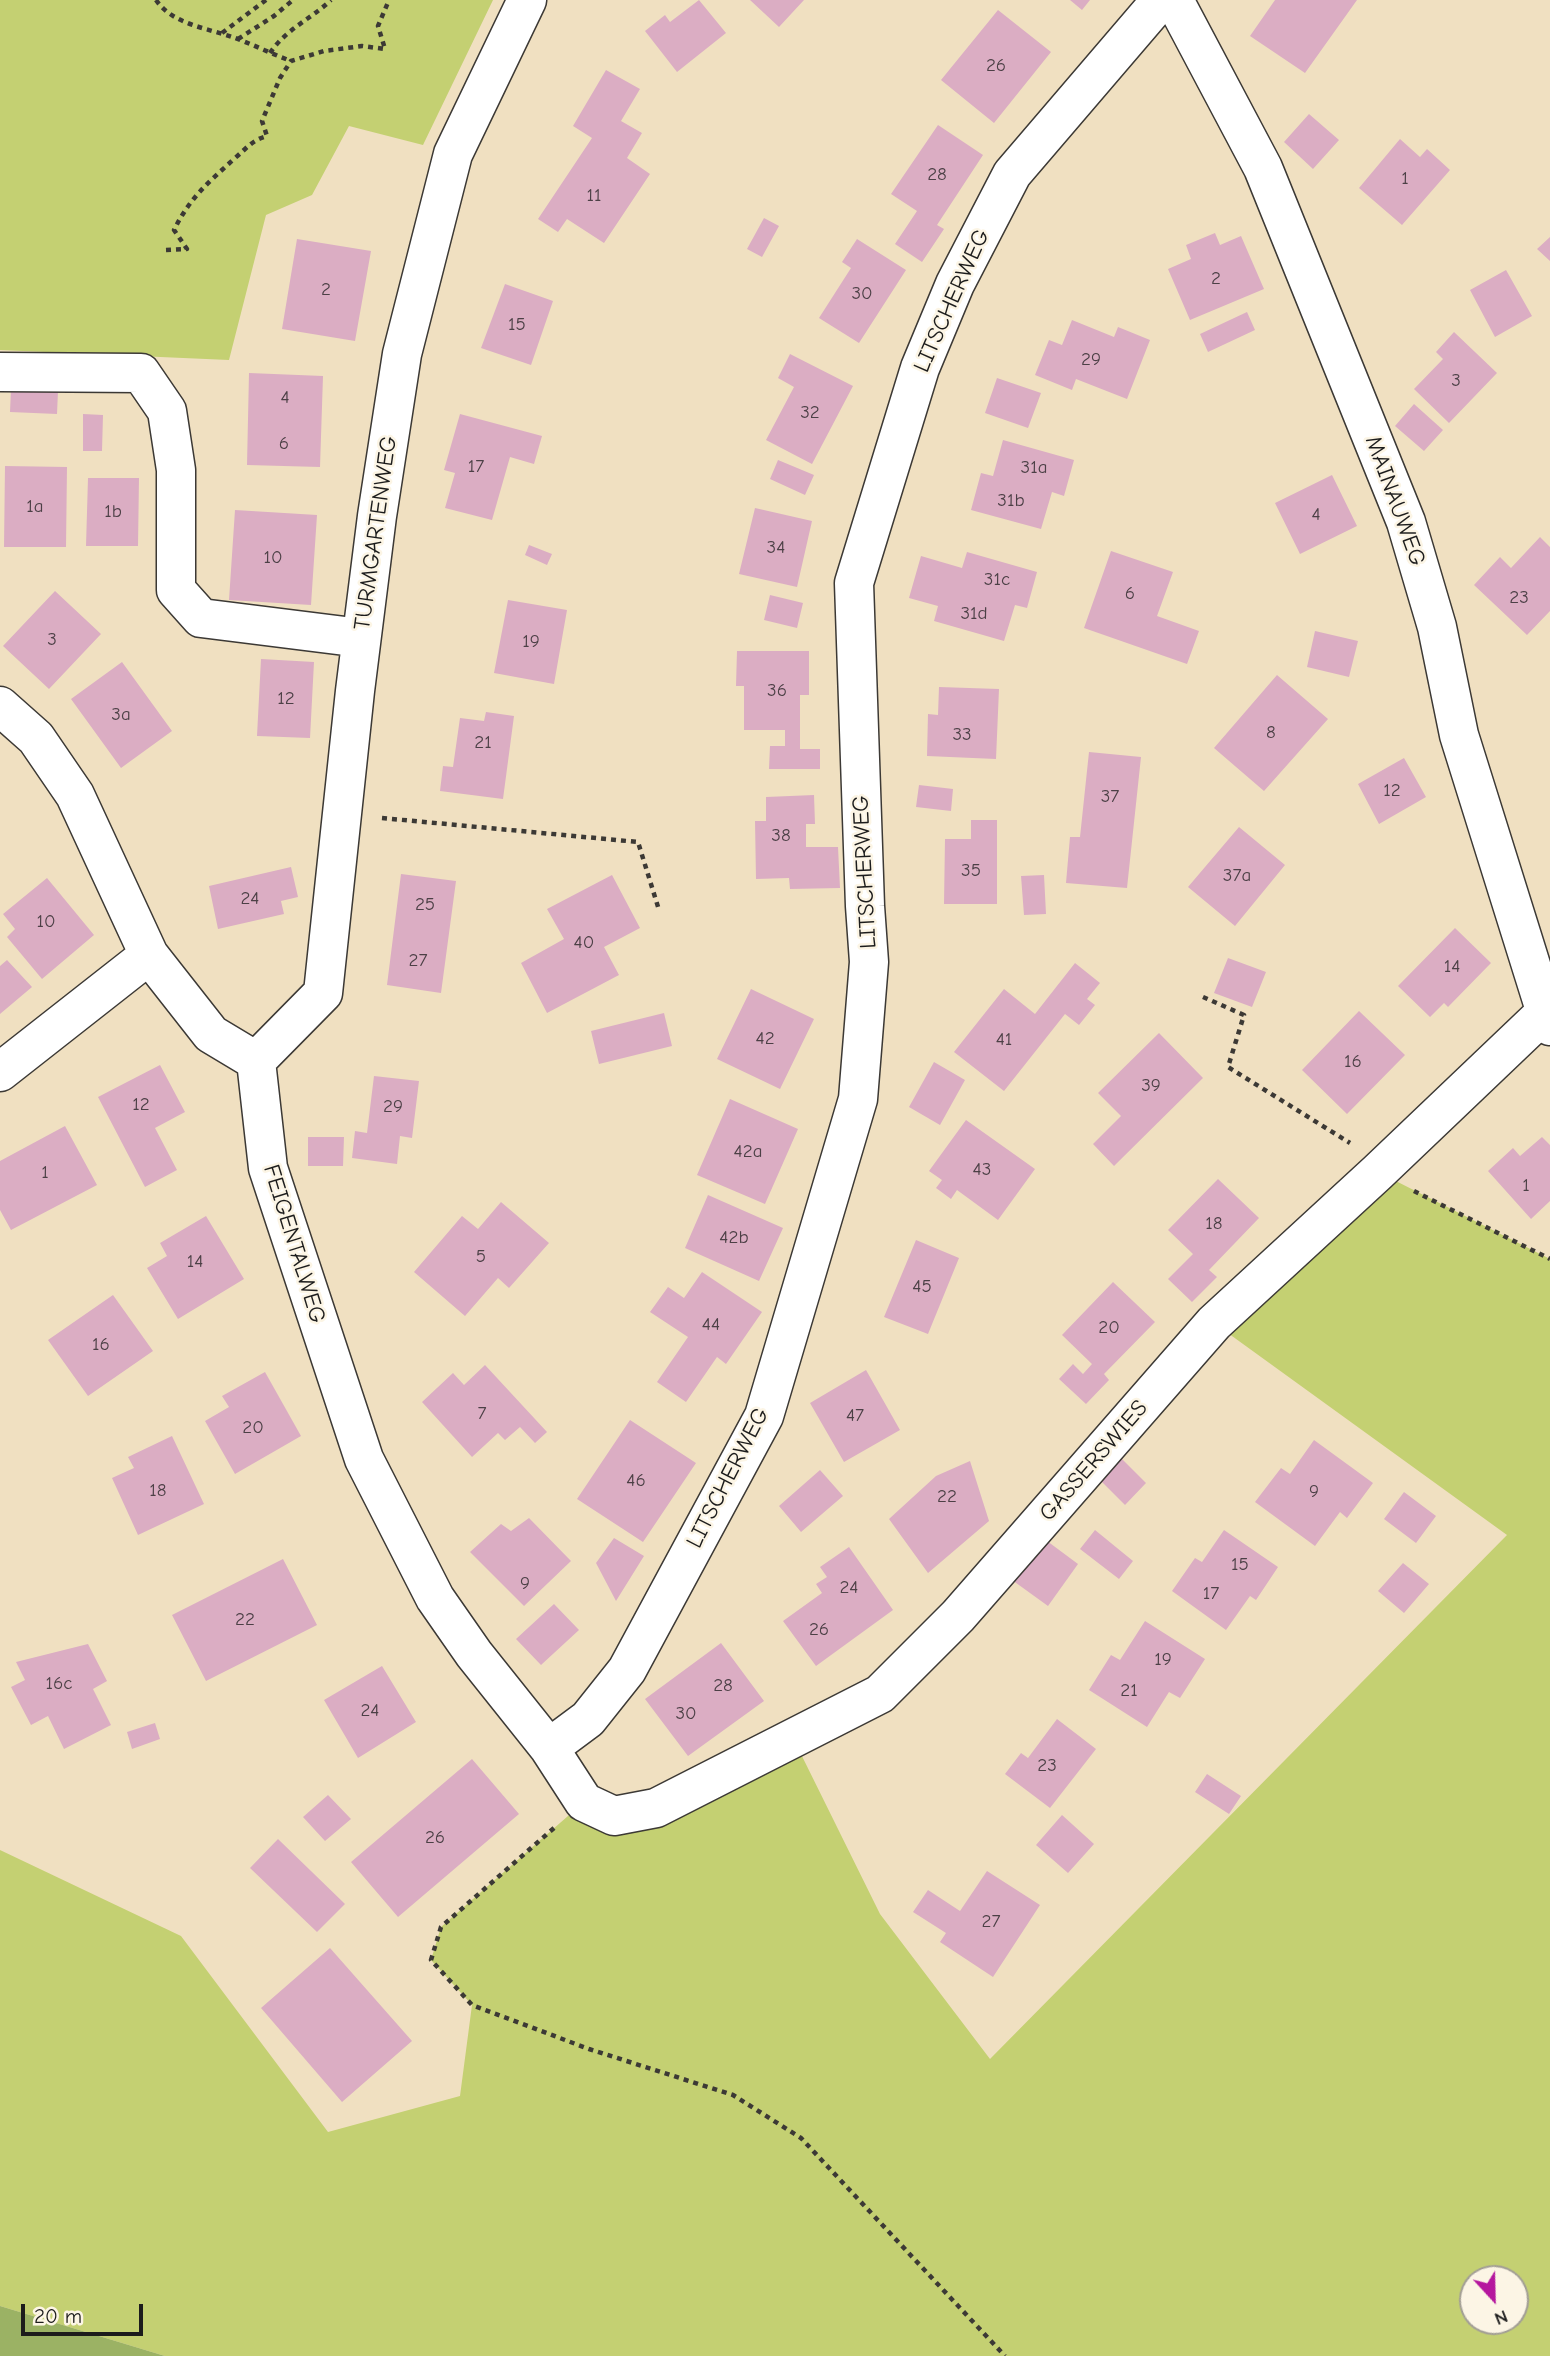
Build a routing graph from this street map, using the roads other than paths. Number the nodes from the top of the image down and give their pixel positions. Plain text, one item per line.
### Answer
1 (527, 0) edge
2 (1161, 0) edge
3 (1174, 0) edge
4 (0, 372) edge
5 (361, 638) junction
6 (0, 706) edge
7 (149, 955) junction
8 (1548, 1016) edge
9 (256, 1061) junction
10 (0, 1072) edge
11 (549, 1748) junction
12 (584, 1802) joint

1 - 5 street, TURMGARTENWEG
2 - 11 street, LITSCHERWEG
3 - 8 street, MAINAUWEG
4 - 5 street
5 - 9 street, TURMGARTENWEG
6 - 7 street
7 - 9 street
7 - 10 street
8 - 12 street, GASSERSWIES
9 - 11 street, FEIGENTALWEG
11 - 12 street, FEIGENTALWEG

